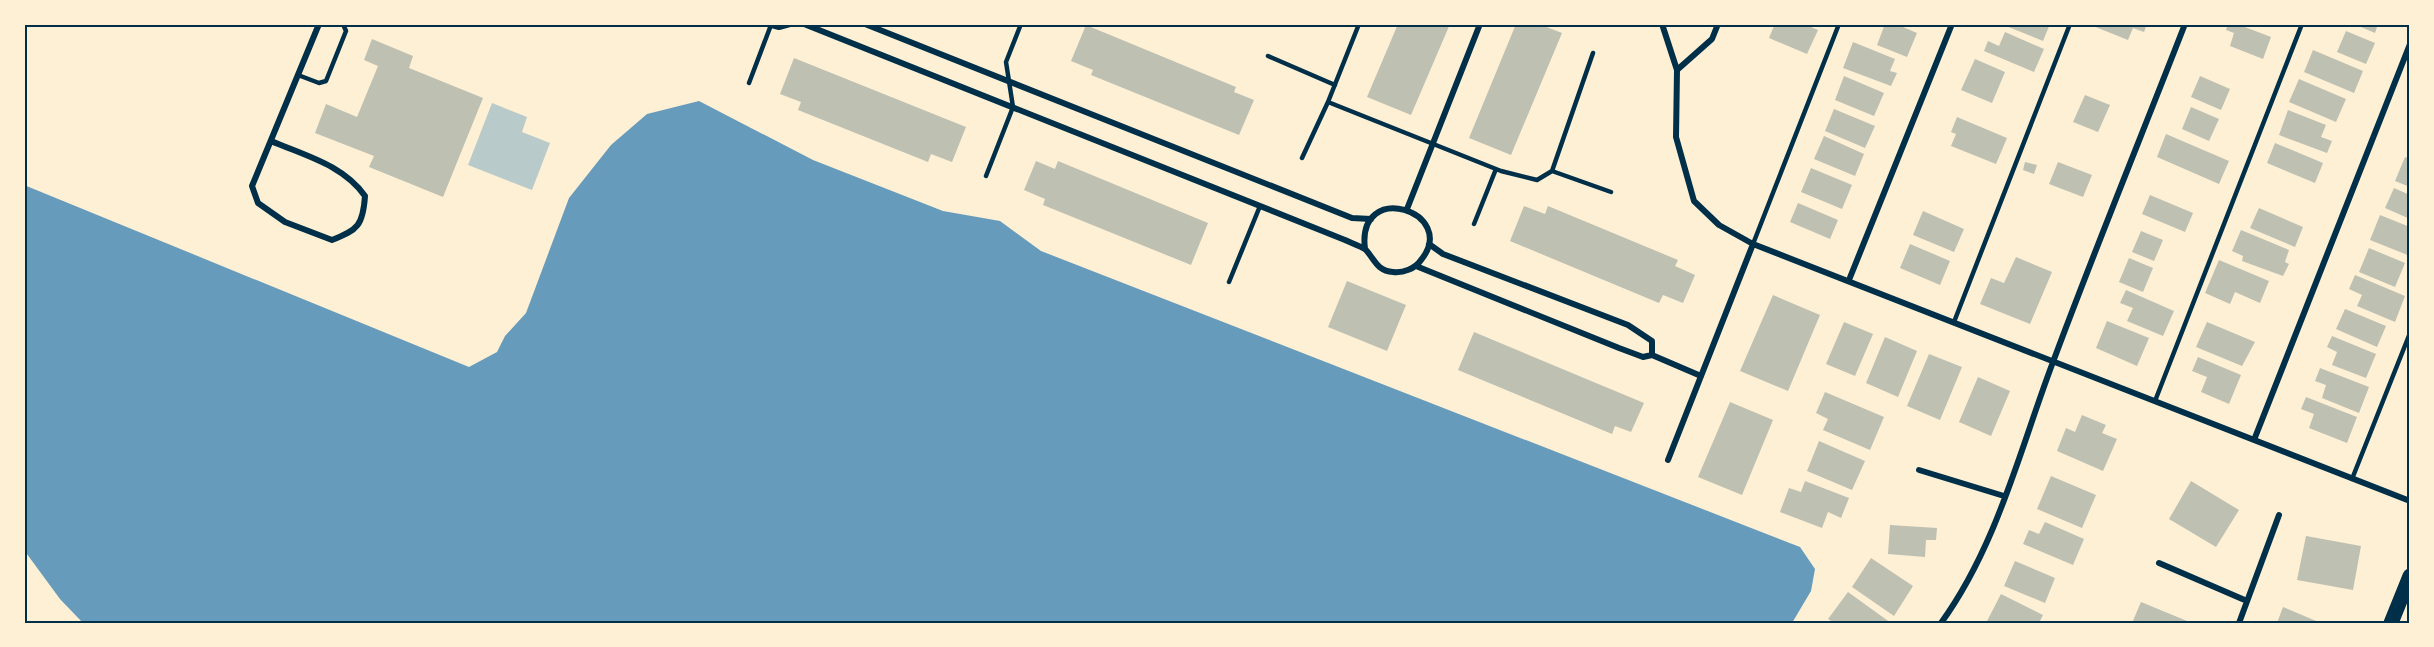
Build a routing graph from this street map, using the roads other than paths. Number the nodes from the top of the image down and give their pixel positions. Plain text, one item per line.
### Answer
1 (319, 24) edge
2 (343, 24) edge
3 (790, 24) edge
4 (804, 24) edge
5 (865, 24) edge
6 (1021, 24) edge
7 (1359, 24) edge
8 (1480, 24) edge
9 (1662, 24) edge
10 (1718, 24) edge
11 (1839, 24) edge
12 (1952, 24) edge
13 (2070, 24) edge
14 (2185, 24) edge
15 (2302, 24) edge
16 (770, 25) edge
17 (2410, 44) edge
18 (1593, 53) dead end
19 (1268, 56) dead end
20 (1677, 70) junction
21 (298, 75) junction
22 (1011, 82) junction
23 (749, 83) dead end
24 (1335, 85) junction
25 (1328, 102) junction
26 (1012, 107) junction
27 (271, 141) junction
28 (1433, 144) junction
29 (1302, 158) dead end
30 (1496, 169) junction
31 (1552, 171) junction
32 (986, 176) dead end
33 (1611, 192) dead end
34 (1260, 206) junction
35 (1407, 209) junction
36 (1371, 219) junction
37 (1474, 224) dead end
38 (1429, 244) junction
39 (1753, 244) junction
40 (1365, 249) junction
41 (1416, 266) junction
42 (1849, 280) junction
43 (1229, 282) dead end
44 (1954, 322) junction
45 (2410, 333) edge
46 (1652, 355) junction
47 (2053, 361) junction
48 (1701, 376) junction
49 (2154, 401) junction
50 (2254, 440) junction
51 (1668, 460) dead end
52 (1919, 470) dead end
53 (2352, 479) junction
54 (2004, 496) junction
55 (2410, 501) edge
56 (2279, 515) dead end
57 (2158, 563) dead end
58 (2410, 576) edge
59 (2247, 601) junction
60 (1941, 623) edge
61 (2239, 623) edge
62 (2391, 623) edge

1 - 21 street
2 - 21 lane
3 - 16 street
4 - 26 street
5 - 22 street
6 - 22 lane
7 - 24 lane
8 - 28 street
9 - 20 street
10 - 20 street
11 - 39 lane
12 - 42 street
13 - 44 lane
14 - 47 street
15 - 49 lane
16 - 23 lane
17 - 50 street
18 - 31 lane
19 - 24 lane
20 - 39 street
21 - 27 street
22 - 26 lane
22 - 36 street
24 - 25 lane
25 - 28 lane
25 - 29 lane
26 - 32 lane
26 - 34 street
27 - 27 street
28 - 30 lane
28 - 35 street
30 - 31 lane
30 - 37 lane
31 - 33 lane
34 - 40 street
34 - 43 lane
35 - 36 street
35 - 38 street
36 - 40 street
38 - 41 street
38 - 46 street
39 - 42 street
39 - 48 street
40 - 41 street
41 - 46 street
42 - 44 street
44 - 47 street
45 - 53 lane
46 - 48 street
47 - 49 street
47 - 54 street
48 - 51 street
49 - 50 street
50 - 53 street
52 - 54 street
53 - 55 street
54 - 60 street
56 - 59 street
57 - 59 street
58 - 62 main road
59 - 61 street

